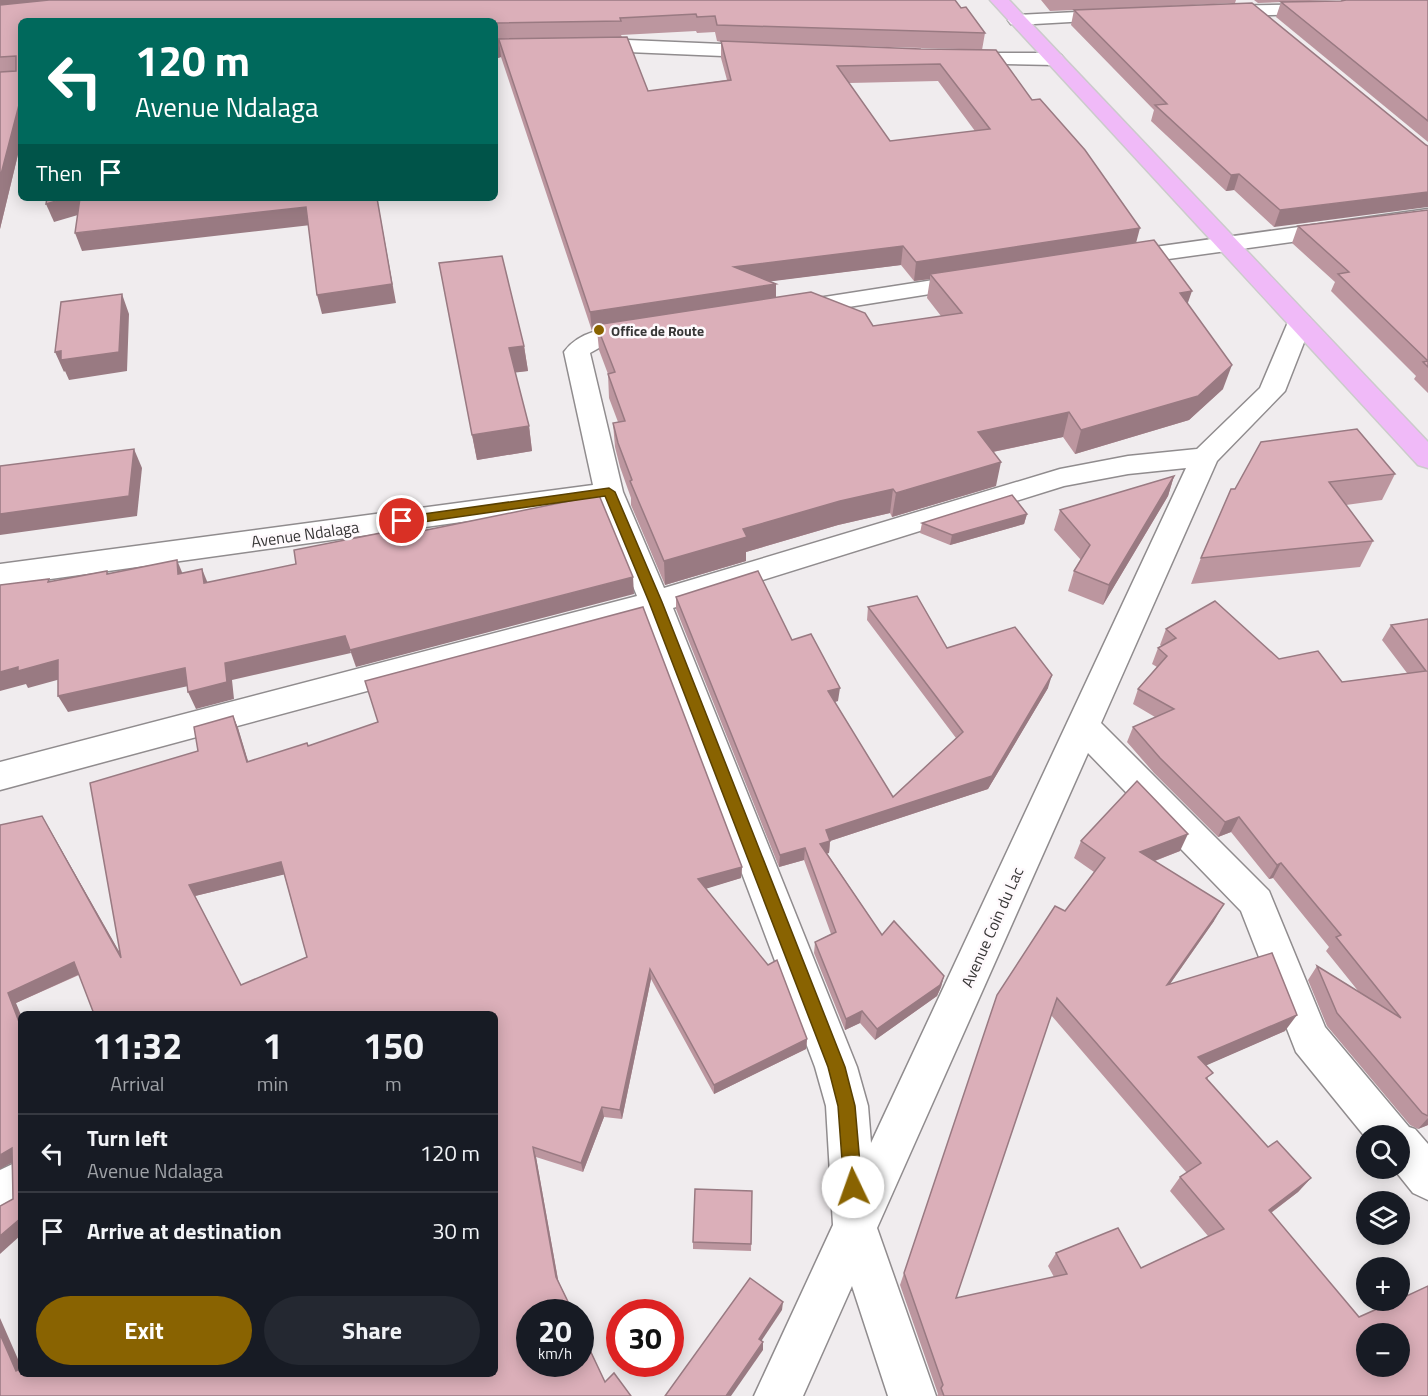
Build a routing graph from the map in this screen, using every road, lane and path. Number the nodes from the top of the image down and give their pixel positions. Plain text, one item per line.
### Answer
1 (999, 0) edge
2 (1373, 0) edge
3 (1245, 5) edge
4 (1192, 12) edge
5 (1134, 15) edge
6 (1017, 20) junction
7 (1277, 32) edge
8 (498, 48) edge
9 (791, 53) edge
10 (942, 58) edge
11 (1054, 59) junction
12 (1428, 216) edge
13 (1226, 242) junction
14 (1095, 262) edge
15 (1001, 277) edge
16 (763, 313) edge
17 (1300, 322) junction
18 (669, 328) edge
19 (1204, 457) junction
20 (1428, 459) edge
21 (609, 492) junction
22 (0, 575) edge
23 (655, 602) junction
24 (1083, 726) junction
25 (0, 776) edge
26 (1383, 1125) edge
27 (1410, 1156) edge
28 (1428, 1178) edge
29 (18, 1184) edge
30 (0, 1196) edge
31 (855, 1228) junction
32 (778, 1396) edge
33 (912, 1396) edge

1 - 6 highway
2 - 3 street
3 - 4 street
3 - 7 street
5 - 6 street
6 - 11 highway
8 - 9 street
10 - 11 street
11 - 13 highway
12 - 13 street
13 - 14 street
13 - 17 highway
15 - 16 street
17 - 19 street
17 - 20 highway
18 - 21 street
19 - 23 street
19 - 24 street, Avenue Coin du Lac
21 - 22 street, Avenue Ndalaga
21 - 23 street
23 - 25 street
23 - 31 street
24 - 26 street
24 - 31 street, Avenue Coin du Lac
27 - 28 street
29 - 30 street
31 - 32 street, Avenue Coin du Lac
31 - 33 street

